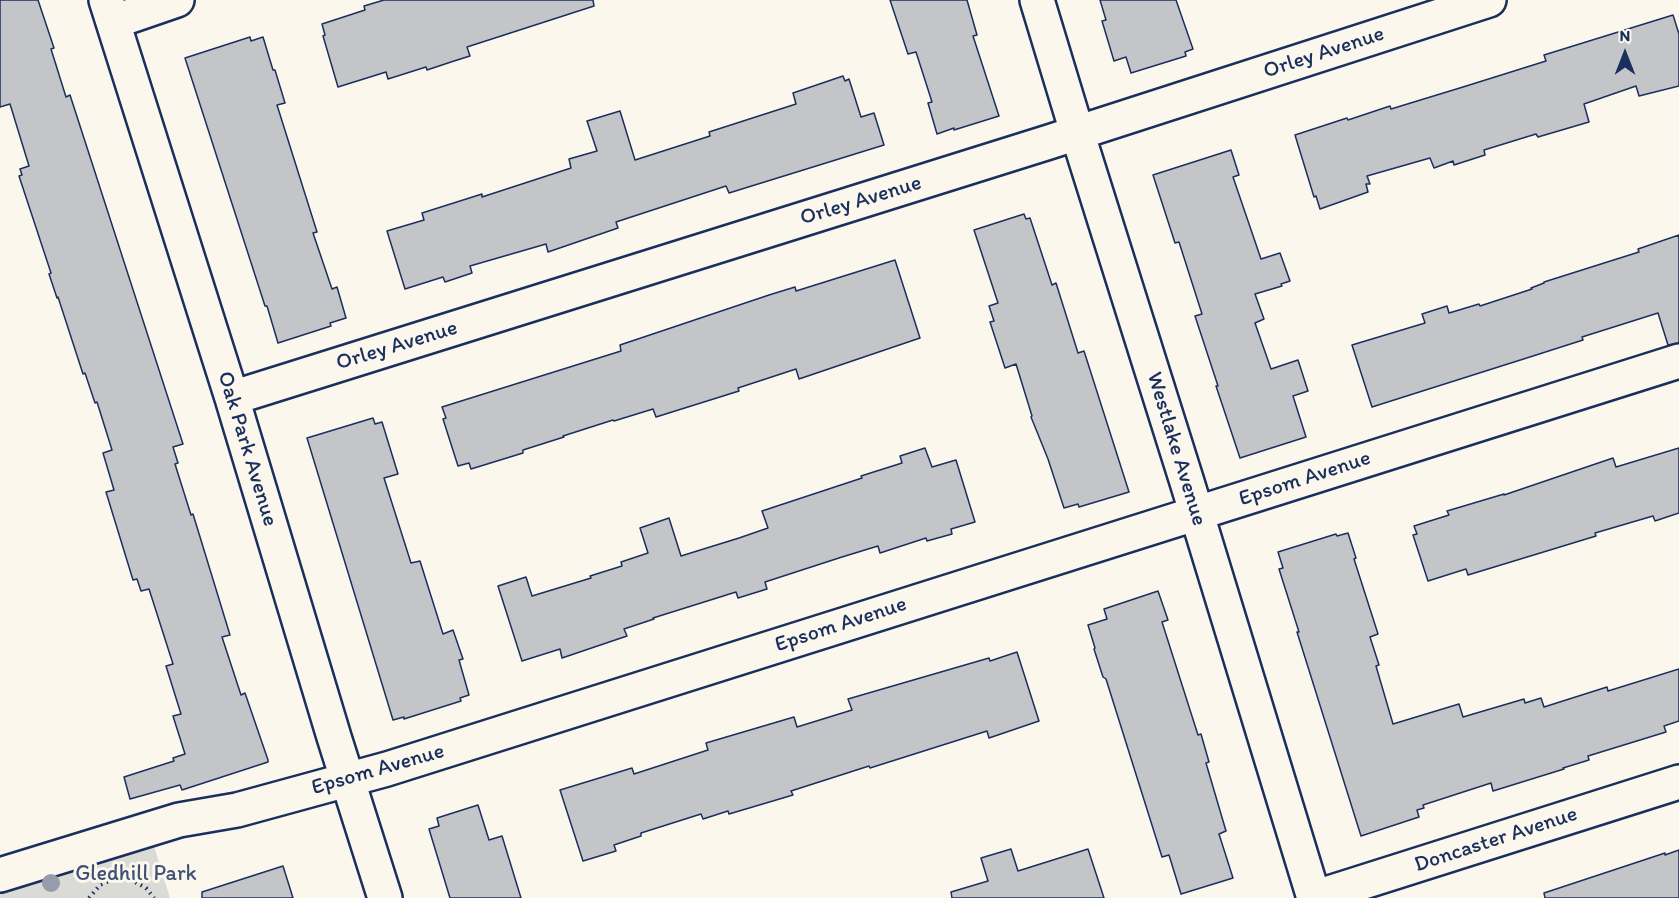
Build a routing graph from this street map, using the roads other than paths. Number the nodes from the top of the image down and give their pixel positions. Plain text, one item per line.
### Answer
1 (177, 0) edge
2 (1037, 0) edge
3 (1489, 0) edge
4 (109, 11) edge
5 (1077, 132) junction
6 (1679, 361) edge
7 (232, 398) junction
8 (1196, 513) junction
9 (348, 780) junction
10 (1679, 782) edge
11 (0, 875) edge
12 (385, 898) edge
13 (1314, 898) edge

1 - 4 street
2 - 5 street, Westlake Avenue
3 - 5 street, Orley Avenue
4 - 7 street, Oak Park Avenue
5 - 7 street, Orley Avenue
5 - 8 street, Westlake Avenue
6 - 8 street, Epsom Avenue
7 - 9 street, Oak Park Avenue
8 - 9 street, Epsom Avenue
8 - 13 street, Westlake Avenue
9 - 11 street, Epsom Avenue
9 - 12 street, Oak Park Avenue
10 - 13 street, Doncaster Avenue

